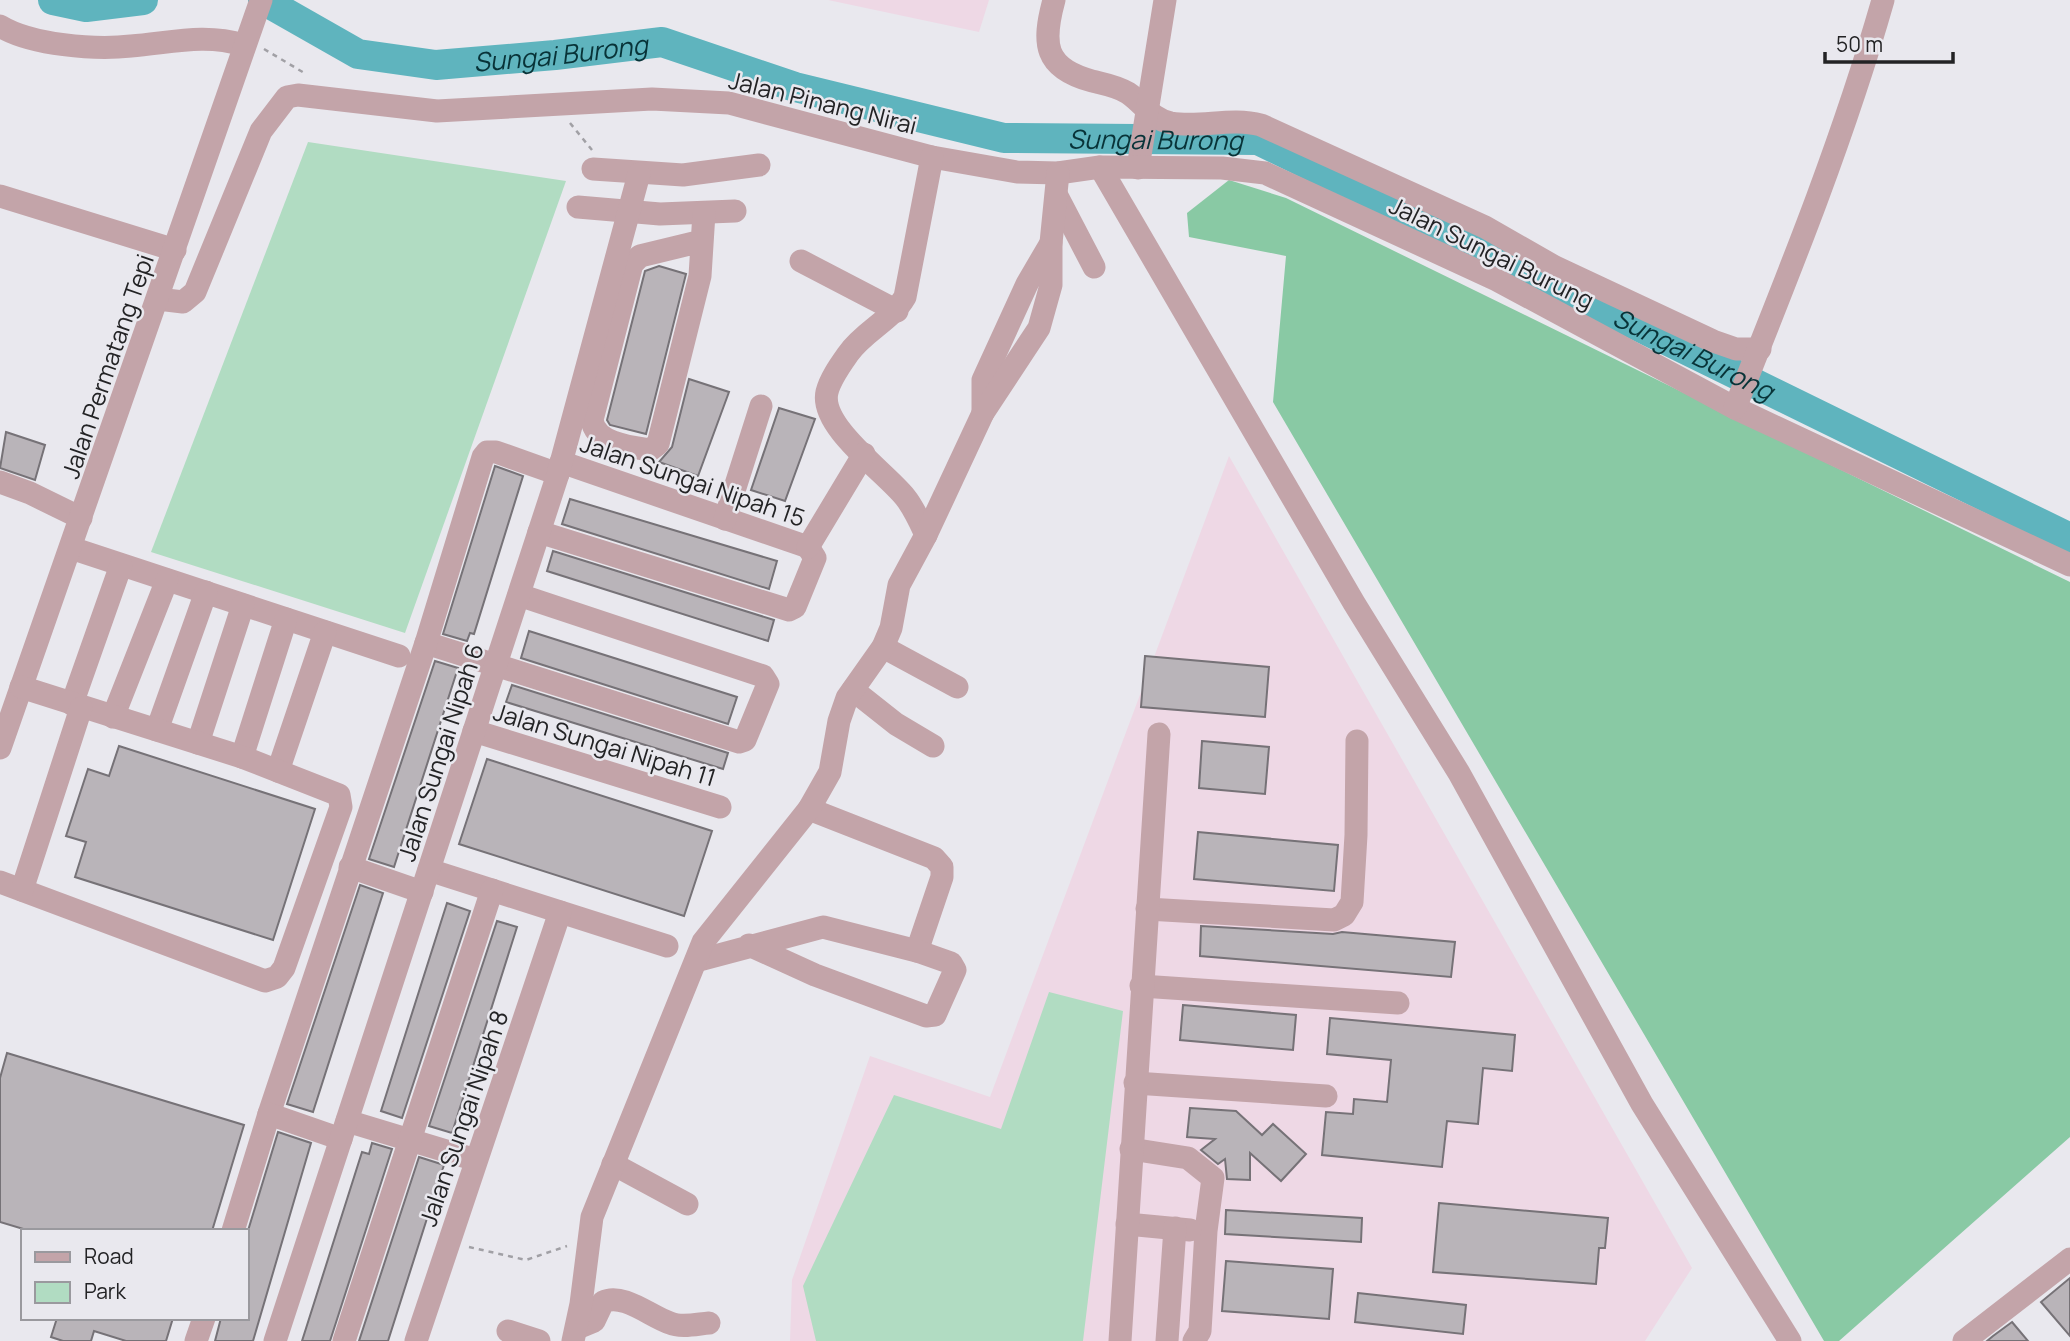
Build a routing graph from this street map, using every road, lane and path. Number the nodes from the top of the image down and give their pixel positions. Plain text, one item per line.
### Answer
1 (261, 0) edge
2 (1054, 0) edge
3 (1165, 0) edge
4 (1883, 0) edge
5 (0, 26) edge
6 (246, 38) junction
7 (310, 77) dead end
8 (556, 107) junction
9 (1145, 113) junction
10 (932, 157) junction
11 (1138, 162) junction
12 (759, 165) dead end
13 (1100, 167) junction
14 (1183, 168) joint
15 (601, 169) joint
16 (639, 174) junction
17 (1058, 185) junction
18 (0, 196) edge
19 (578, 207) dead end
20 (629, 211) junction
21 (735, 211) dead end
22 (704, 214) junction
23 (702, 241) junction
24 (174, 250) junction
25 (801, 261) dead end
26 (1094, 267) dead end
27 (158, 299) junction
28 (897, 311) junction
29 (1756, 356) junction
30 (1737, 402) junction
31 (761, 406) dead end
32 (864, 454) junction
33 (560, 468) junction
34 (0, 482) edge
35 (81, 518) junction
36 (725, 519) junction
37 (539, 532) junction
38 (926, 535) junction
39 (808, 547) junction
40 (71, 548) junction
41 (121, 565) junction
42 (2070, 565) edge
43 (167, 580) junction
44 (206, 593) junction
45 (519, 595) junction
46 (243, 605) junction
47 (286, 619) junction
48 (325, 632) junction
49 (426, 643) junction
50 (883, 648) junction
51 (399, 656) dead end
52 (496, 663) junction
53 (21, 687) junction
54 (957, 687) dead end
55 (853, 690) junction
56 (76, 706) junction
57 (113, 717) junction
58 (156, 730) junction
59 (474, 731) junction
60 (1159, 734) dead end
61 (1357, 741) dead end
62 (198, 743) junction
63 (933, 746) dead end
64 (0, 748) edge
65 (242, 757) junction
66 (278, 771) junction
67 (720, 807) dead end
68 (809, 809) junction
69 (350, 867) junction
70 (429, 870) junction
71 (11, 886) edge
72 (492, 890) junction
73 (422, 892) junction
74 (1147, 909) junction
75 (560, 912) junction
76 (748, 945) junction
77 (667, 946) dead end
78 (917, 951) junction
79 (696, 961) junction
80 (1141, 985) junction
81 (1398, 1003) dead end
82 (1135, 1083) junction
83 (1326, 1096) dead end
84 (269, 1114) junction
85 (344, 1130) junction
86 (412, 1141) junction
87 (1131, 1149) junction
88 (476, 1160) junction
89 (613, 1164) junction
90 (687, 1204) dead end
91 (1127, 1224) junction
92 (1175, 1228) junction
93 (234, 1229) edge
94 (1206, 1231) junction
95 (587, 1237) junction
96 (449, 1242) junction
97 (2070, 1259) edge
98 (203, 1320) edge
99 (709, 1323) dead end
100 (508, 1331) dead end
101 (575, 1335) edge
102 (196, 1341) edge
103 (275, 1341) edge
104 (344, 1341) edge
105 (416, 1341) edge
106 (539, 1341) edge
107 (1120, 1341) edge
108 (1167, 1341) edge
109 (1194, 1341) edge
110 (1790, 1341) edge
111 (1964, 1341) edge

1 - 6 street, Jalan Permatang Tepi
2 - 9 street
3 - 9 street
4 - 29 street
5 - 6 street
6 - 7 path
6 - 24 street, Jalan Permatang Tepi
8 - 10 street, Jalan Pinang Nirai
8 - 15 path
8 - 27 street, Jalan Pinang Nirai
9 - 11 street
9 - 29 street
10 - 17 street, Jalan Pinang Nirai
10 - 28 street
11 - 13 street, Jalan Pinang Nirai
11 - 14 street, Jalan Pinang Nirai
12 - 16 street
13 - 17 street, Jalan Pinang Nirai
13 - 110 street
14 - 30 street, Jalan Sungai Burung
15 - 16 street
16 - 20 street, Jalan Sungai Nipah 6
17 - 26 street
17 - 38 street
18 - 24 street
19 - 20 street
20 - 22 street
20 - 33 street, Jalan Sungai Nipah 6
21 - 22 street
22 - 23 street
23 - 23 street
24 - 27 street, Jalan Permatang Tepi
25 - 28 street
27 - 35 street, Jalan Permatang Tepi
28 - 32 street
29 - 30 street
30 - 42 street, Jalan Sungai Burung
31 - 36 street
32 - 38 street
32 - 39 street
33 - 36 street, Jalan Sungai Nipah 15
33 - 37 street, Jalan Sungai Nipah 6
33 - 49 street, Jalan Sungai Nipah 15
34 - 35 street
35 - 40 street, Jalan Permatang Tepi
36 - 39 street, Jalan Sungai Nipah 15
37 - 39 street
37 - 45 street, Jalan Sungai Nipah 6
38 - 50 street
40 - 41 street
40 - 53 street, Jalan Permatang Tepi
41 - 43 street
41 - 56 street
43 - 44 street
43 - 57 street
44 - 46 street
44 - 58 street
45 - 52 street, Jalan Sungai Nipah 6
45 - 52 street
46 - 47 street
46 - 62 street
47 - 48 street
47 - 65 street
48 - 51 street
48 - 66 street
49 - 52 street
49 - 69 street
50 - 54 street
50 - 55 street
52 - 59 street, Jalan Sungai Nipah 6
53 - 56 street
53 - 64 street, Jalan Permatang Tepi
55 - 63 street
55 - 68 street
56 - 57 street
56 - 71 street
57 - 58 street
58 - 62 street
59 - 67 street, Jalan Sungai Nipah 11
59 - 70 street, Jalan Sungai Nipah 6
60 - 74 street
61 - 74 street
62 - 65 street
65 - 66 street
66 - 71 street
68 - 78 street
68 - 79 street
69 - 73 street
69 - 84 street
70 - 72 street
70 - 73 street, Jalan Sungai Nipah 6
72 - 75 street
72 - 86 street
73 - 85 street, Jalan Sungai Nipah 6
74 - 80 street
75 - 77 street
75 - 88 street, Jalan Sungai Nipah 8
76 - 78 street
76 - 78 street
76 - 79 street
79 - 89 street
80 - 81 street
80 - 82 street
82 - 83 street
82 - 87 street
84 - 85 street
84 - 93 street
85 - 86 street
85 - 103 street, Jalan Sungai Nipah 6
86 - 88 street
86 - 104 street
87 - 91 street
87 - 94 street
88 - 96 street, Jalan Sungai Nipah 8
89 - 90 street
89 - 95 street
91 - 92 street
91 - 107 street
92 - 94 street
92 - 108 street
94 - 109 street
95 - 96 path
95 - 101 street
96 - 105 street, Jalan Sungai Nipah 8
97 - 111 street
98 - 102 street
99 - 101 street
100 - 106 street

